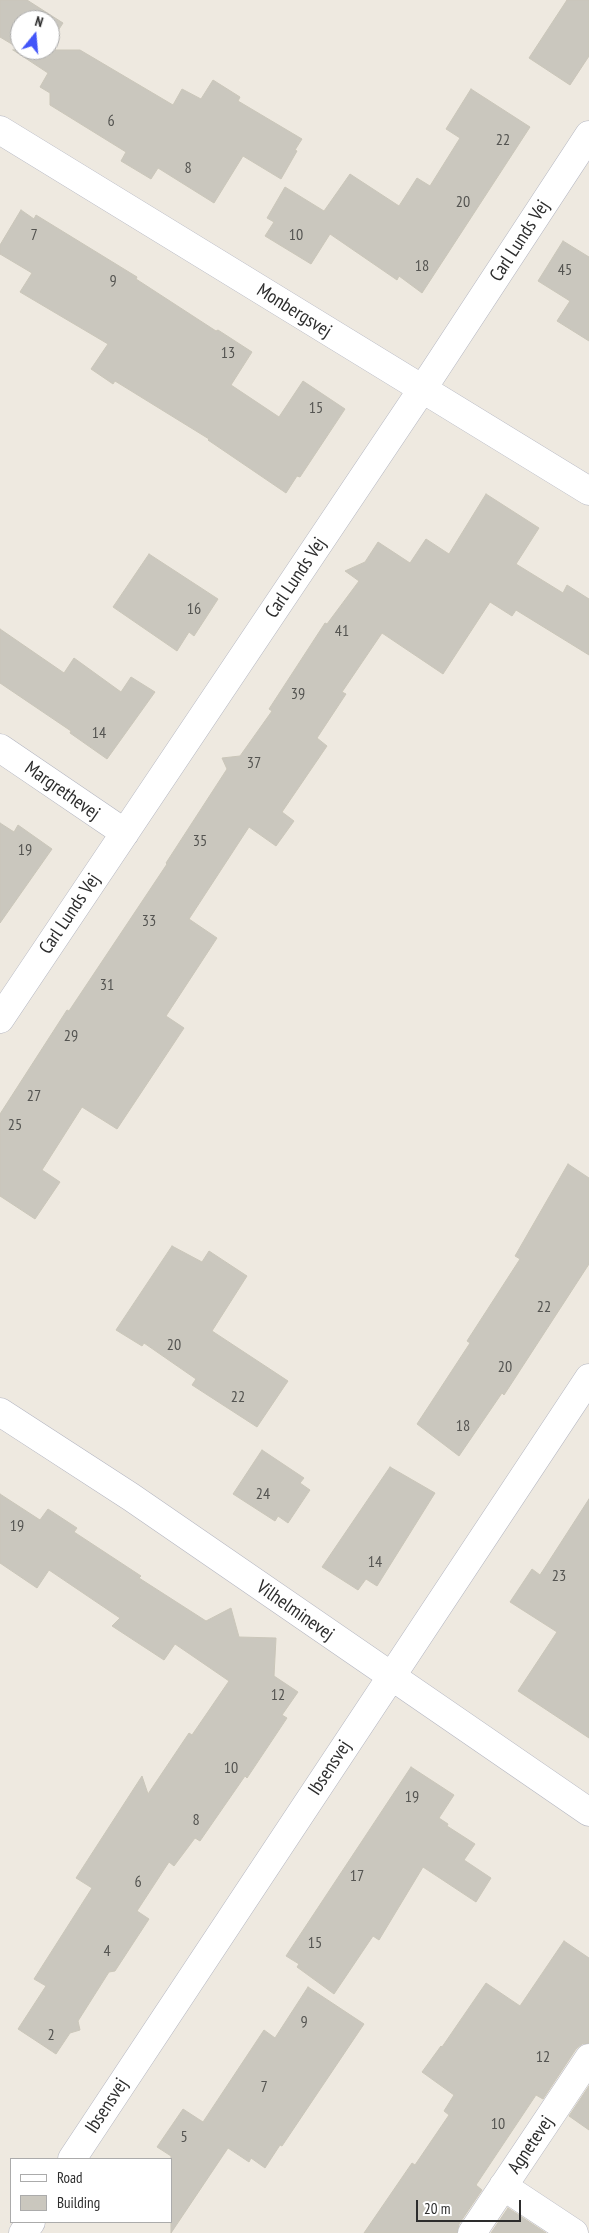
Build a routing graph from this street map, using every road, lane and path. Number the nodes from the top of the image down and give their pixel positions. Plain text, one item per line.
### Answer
1 (0, 130) edge
2 (589, 135) edge
3 (422, 389) junction
4 (589, 490) edge
5 (0, 748) edge
6 (125, 834) junction
7 (0, 1019) edge
8 (589, 1378) edge
9 (0, 1412) edge
10 (390, 1676) junction
11 (589, 1812) edge
12 (589, 2058) edge
13 (73, 2158) edge
14 (503, 2186) junction
15 (472, 2233) edge
16 (574, 2233) edge

1 - 3 street, Monbergsvej
2 - 3 street, Carl Lunds Vej
3 - 4 street, Monbergsvej
3 - 6 street, Carl Lunds Vej
5 - 6 street, Margrethevej
6 - 7 street, Carl Lunds Vej
8 - 10 street, Ibsensvej
9 - 10 street, Vilhelminevej
10 - 11 street, Vilhelminevej
10 - 13 street, Ibsensvej
12 - 14 street, Agnetevej
14 - 15 street, Agnetevej
14 - 16 street

